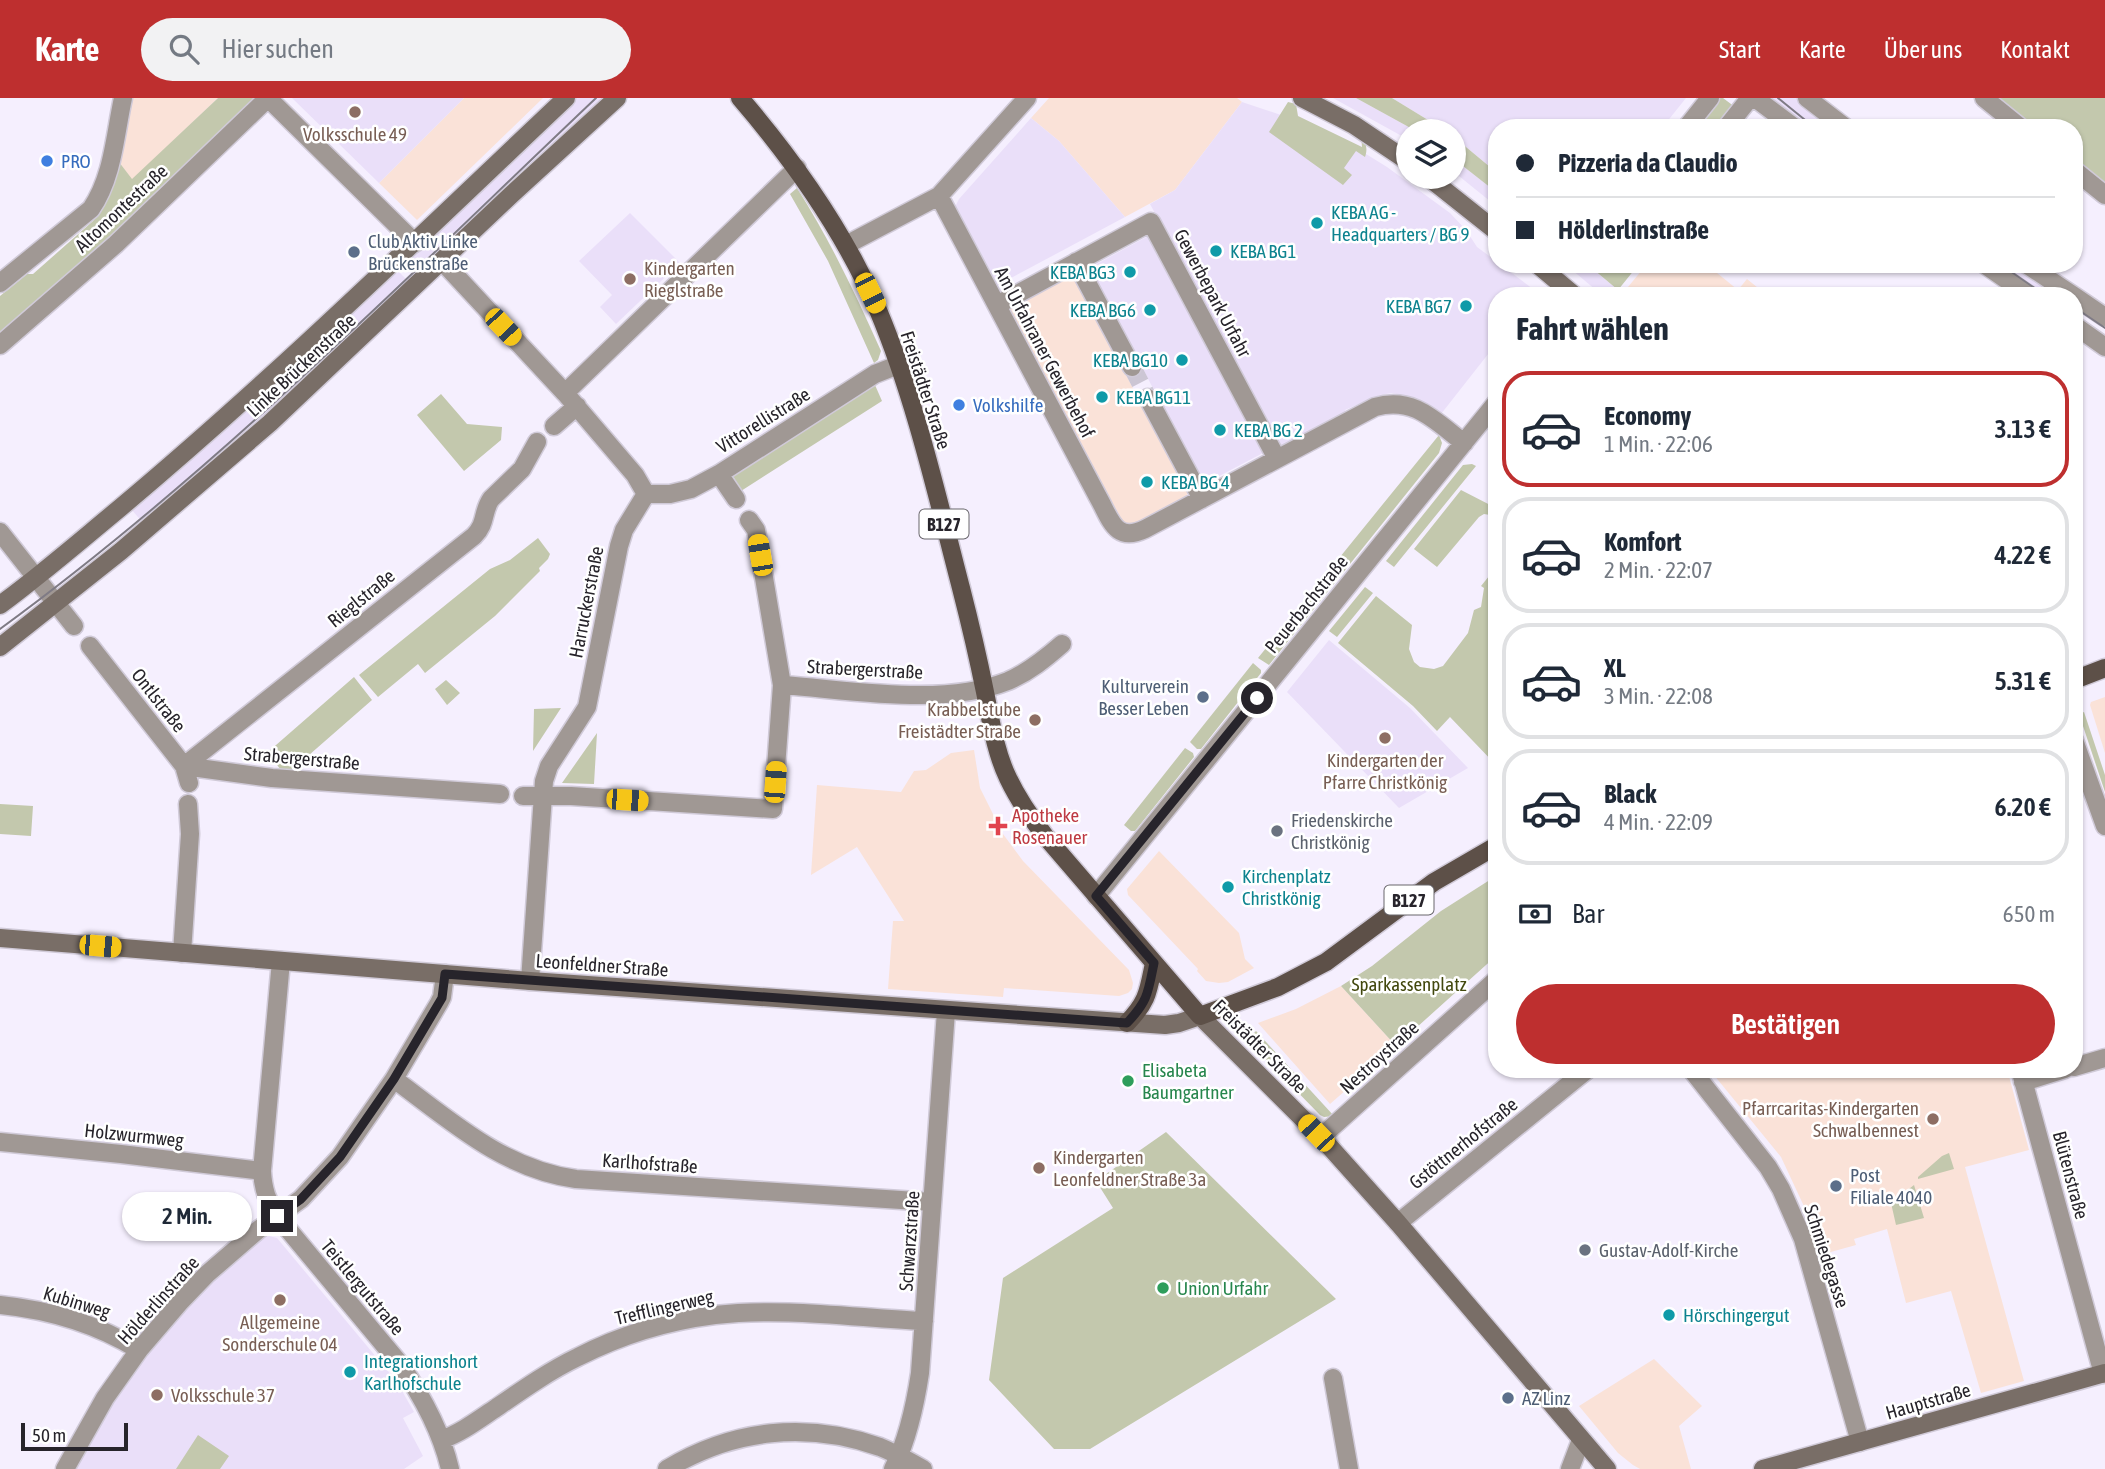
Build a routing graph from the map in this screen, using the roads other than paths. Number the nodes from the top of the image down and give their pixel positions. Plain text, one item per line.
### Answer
1 (123, 98) edge
2 (566, 98) edge
3 (617, 98) edge
4 (740, 98) edge
5 (1027, 98) edge
6 (1302, 98) edge
7 (1710, 98) edge
8 (1753, 98) edge
9 (1807, 98) edge
10 (1984, 98) edge
11 (268, 99) edge
12 (1694, 119) edge
13 (1734, 119) edge
14 (1782, 119) edge
15 (1834, 119) edge
16 (2010, 119) edge
17 (1396, 153) edge
18 (797, 168) junction
19 (2083, 177) edge
20 (1443, 189) edge
21 (2105, 195) edge
22 (939, 196) junction
23 (1488, 226) edge
24 (415, 243) junction
25 (846, 245) junction
26 (442, 261) junction
27 (1076, 262) junction
28 (1547, 273) edge
29 (1997, 273) edge
30 (2040, 273) edge
31 (0, 284) edge
32 (1564, 287) edge
33 (2018, 287) edge
34 (2060, 287) edge
35 (2083, 302) edge
36 (997, 305) junction
37 (2105, 317) edge
38 (2083, 331) edge
39 (0, 345) edge
40 (2105, 346) edge
41 (898, 365) junction
42 (1132, 367) tunnel mouth
43 (1148, 398) tunnel mouth
44 (571, 400) junction
45 (1488, 413) edge
46 (554, 426) dead end
47 (537, 442) dead end
48 (1464, 443) junction
49 (1277, 459) junction
50 (719, 474) junction
51 (646, 494) junction
52 (736, 499) dead end
53 (1202, 499) junction
54 (749, 520) dead end
55 (0, 533) edge
56 (36, 578) junction
57 (56, 604) junction
58 (0, 605) edge
59 (74, 626) dead end
60 (1062, 644) dead end
61 (90, 646) dead end
62 (0, 647) edge
63 (2105, 668) edge
64 (2083, 677) edge
65 (782, 685) junction
66 (984, 688) junction
67 (2083, 765) edge
68 (187, 775) junction
69 (500, 794) dead end
70 (523, 796) dead end
71 (542, 796) junction
72 (188, 804) dead end
73 (2105, 825) edge
74 (1488, 851) edge
75 (1096, 896) junction
76 (0, 938) edge
77 (181, 953) junction
78 (281, 961) junction
79 (1154, 963) junction
80 (445, 974) junction
81 (530, 981) junction
82 (1488, 987) edge
83 (946, 1011) junction
84 (1200, 1016) junction
85 (1127, 1023) junction
86 (2105, 1058) edge
87 (2083, 1064) edge
88 (1577, 1078) edge
89 (1698, 1078) edge
90 (2023, 1078) edge
91 (394, 1079) junction
92 (1321, 1137) junction
93 (0, 1143) edge
94 (262, 1171) junction
95 (932, 1202) junction
96 (277, 1216) junction
97 (1398, 1223) junction
98 (0, 1305) edge
99 (924, 1321) junction
100 (138, 1350) junction
101 (2104, 1376) edge
102 (1333, 1378) dead end
103 (441, 1440) junction
104 (1581, 1440) junction
105 (1860, 1442) junction
106 (897, 1463) edge
107 (65, 1469) edge
108 (450, 1469) edge
109 (667, 1469) edge
110 (923, 1469) edge
111 (1349, 1469) edge
112 (1570, 1469) edge
113 (1607, 1469) edge
114 (1763, 1469) edge

1 - 31 street
2 - 24 main road, Linke Brückenstraße
3 - 26 main road, Linke Brückenstraße
4 - 18 main road, Freistädter Straße / B127
5 - 22 street
6 - 17 main road
7 - 12 street
8 - 13 street
8 - 14 street
9 - 15 street
10 - 16 street
11 - 24 street
11 - 39 street, Altomontestraße
18 - 25 main road, Freistädter Straße / B127
18 - 44 street
19 - 21 street
20 - 23 main road
22 - 25 street
22 - 36 street, Am Urfahraner Gewerbehof
24 - 56 main road, Linke Brückenstraße
25 - 41 main road, Freistädter Straße / B127
26 - 44 street
26 - 57 main road, Linke Brückenstraße
27 - 36 street, Gewerbepark Urfahr
27 - 42 street
27 - 49 street, Gewerbepark Urfahr
28 - 32 main road
29 - 33 street
30 - 34 street
35 - 37 street
36 - 53 street, Am Urfahraner Gewerbehof
38 - 40 street
41 - 50 street, Vittorellistraße
41 - 66 main road, Freistädter Straße / B127
43 - 53 street
44 - 46 street
44 - 51 street
45 - 48 street, Peuerbachstraße
47 - 68 street, Rieglstraße
48 - 49 street
48 - 75 street, Peuerbachstraße
49 - 53 street
50 - 51 street, Vittorellistraße
50 - 52 street
51 - 71 street, Harruckerstraße
54 - 65 street
55 - 56 street
56 - 57 street
56 - 58 main road, Linke Brückenstraße
57 - 59 street
57 - 62 main road, Linke Brückenstraße
60 - 66 street
61 - 68 street, Ontlstraße
63 - 64 main road
65 - 66 street, Strabergerstraße
65 - 71 street, Strabergerstraße
66 - 75 main road, Freistädter Straße / B127
67 - 73 street
68 - 69 street, Strabergerstraße
70 - 71 street, Strabergerstraße
71 - 81 street, Harruckerstraße
72 - 77 street
74 - 84 main road, B127
75 - 79 main road, Freistädter Straße / B127
76 - 77 main road, Leonfeldner Straße
77 - 78 main road, Leonfeldner Straße
78 - 80 main road, Leonfeldner Straße
78 - 94 street, Teistlergutstraße
79 - 84 main road, Freistädter Straße / B127
79 - 85 main road
80 - 81 main road, Leonfeldner Straße
80 - 91 street, Hölderlinstraße
81 - 83 main road, Leonfeldner Straße
82 - 92 street, Nestroystraße
83 - 85 main road, Leonfeldner Straße
83 - 95 street, Schwarzstraße
84 - 85 main road, Leonfeldner Straße
84 - 92 main road, Freistädter Straße
86 - 87 street
88 - 97 street, Gstöttnerhofstraße
89 - 105 street, Schmiedegasse
90 - 101 street, Blütenstraße
91 - 95 street, Karlhofstraße
91 - 96 street, Hölderlinstraße
92 - 97 main road, Freistädter Straße
93 - 94 street, Holzwurmweg
94 - 96 street, Teistlergutstraße
95 - 99 street, Schwarzstraße
96 - 100 street, Hölderlinstraße
96 - 103 street, Teistlergutstraße
97 - 104 main road, Freistädter Straße
98 - 100 street, Kubinweg
99 - 103 street, Trefflingerweg
99 - 106 street, Schwarzstraße
100 - 107 street, Hölderlinstraße
101 - 105 main road, Hauptstraße
102 - 111 street
103 - 108 street, Teistlergutstraße
104 - 112 street
104 - 113 main road, Freistädter Straße
105 - 114 main road, Hauptstraße
106 - 109 street
106 - 110 street

